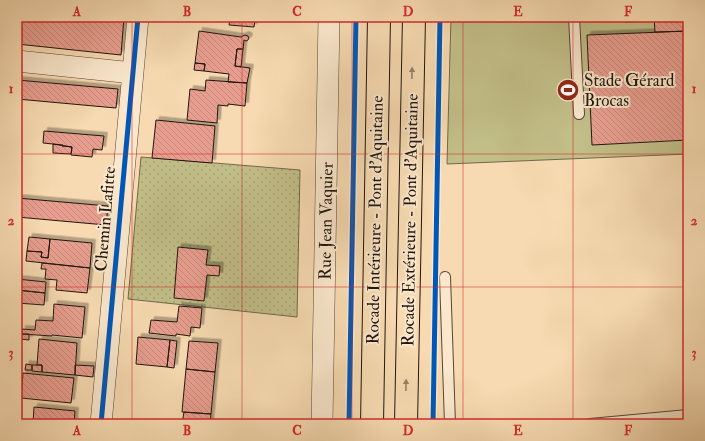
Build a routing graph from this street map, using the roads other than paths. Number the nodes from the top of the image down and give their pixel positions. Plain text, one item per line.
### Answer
1 (138, 17) edge
2 (329, 17) edge
3 (379, 17) edge
4 (414, 17) edge
5 (574, 17) edge
6 (17, 61) edge
7 (133, 73) junction
8 (579, 114) dead end
9 (445, 277) dead end
10 (688, 415) edge
11 (101, 424) edge
12 (322, 424) edge
13 (372, 424) edge
14 (406, 424) edge
15 (450, 424) edge
16 (590, 424) edge

1 - 7 street, Chemin Lafitte
2 - 12 street, Rue Jean Vaquier
3 - 13 highway, Rocade Intérieure - Pont d'Aquitaine, bridge
14 -> 4 highway, Rocade Extérieure - Pont d'Aquitaine, bridge
5 - 8 lane
6 - 7 street
7 - 11 street, Chemin Lafitte
9 - 15 lane
10 - 16 lane

